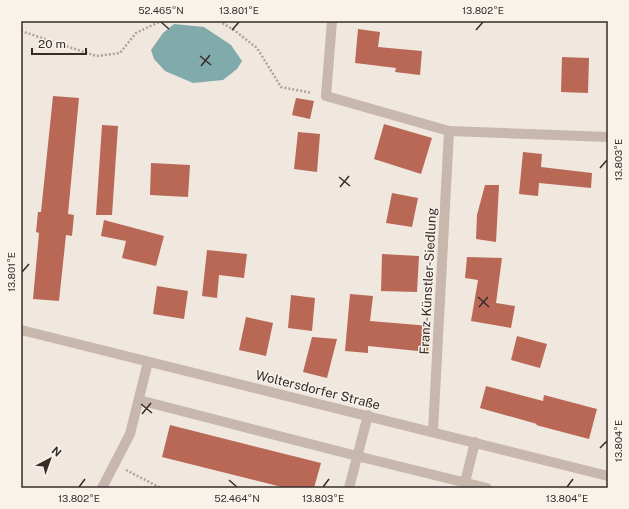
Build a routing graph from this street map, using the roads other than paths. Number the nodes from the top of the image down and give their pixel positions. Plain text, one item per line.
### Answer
1 (332, 21) edge
2 (449, 131) junction
3 (608, 137) edge
4 (21, 330) edge
5 (148, 362) junction
6 (139, 400) junction
7 (368, 415) junction
8 (433, 432) junction
9 (475, 442) junction
10 (357, 456) junction
11 (608, 476) edge
12 (465, 482) junction
13 (102, 488) edge
14 (349, 488) edge
15 (488, 488) edge

1 - 2 street
2 - 3 street
2 - 8 street, Franz-Künstler-Siedlung
4 - 5 street, Woltersdorfer Straße
5 - 6 street
5 - 7 street, Woltersdorfer Straße
6 - 10 street
6 - 13 street
7 - 8 street, Woltersdorfer Straße
7 - 10 street
8 - 9 street, Woltersdorfer Straße
9 - 11 street, Woltersdorfer Straße
9 - 12 street
10 - 12 street
10 - 14 street
12 - 15 street

